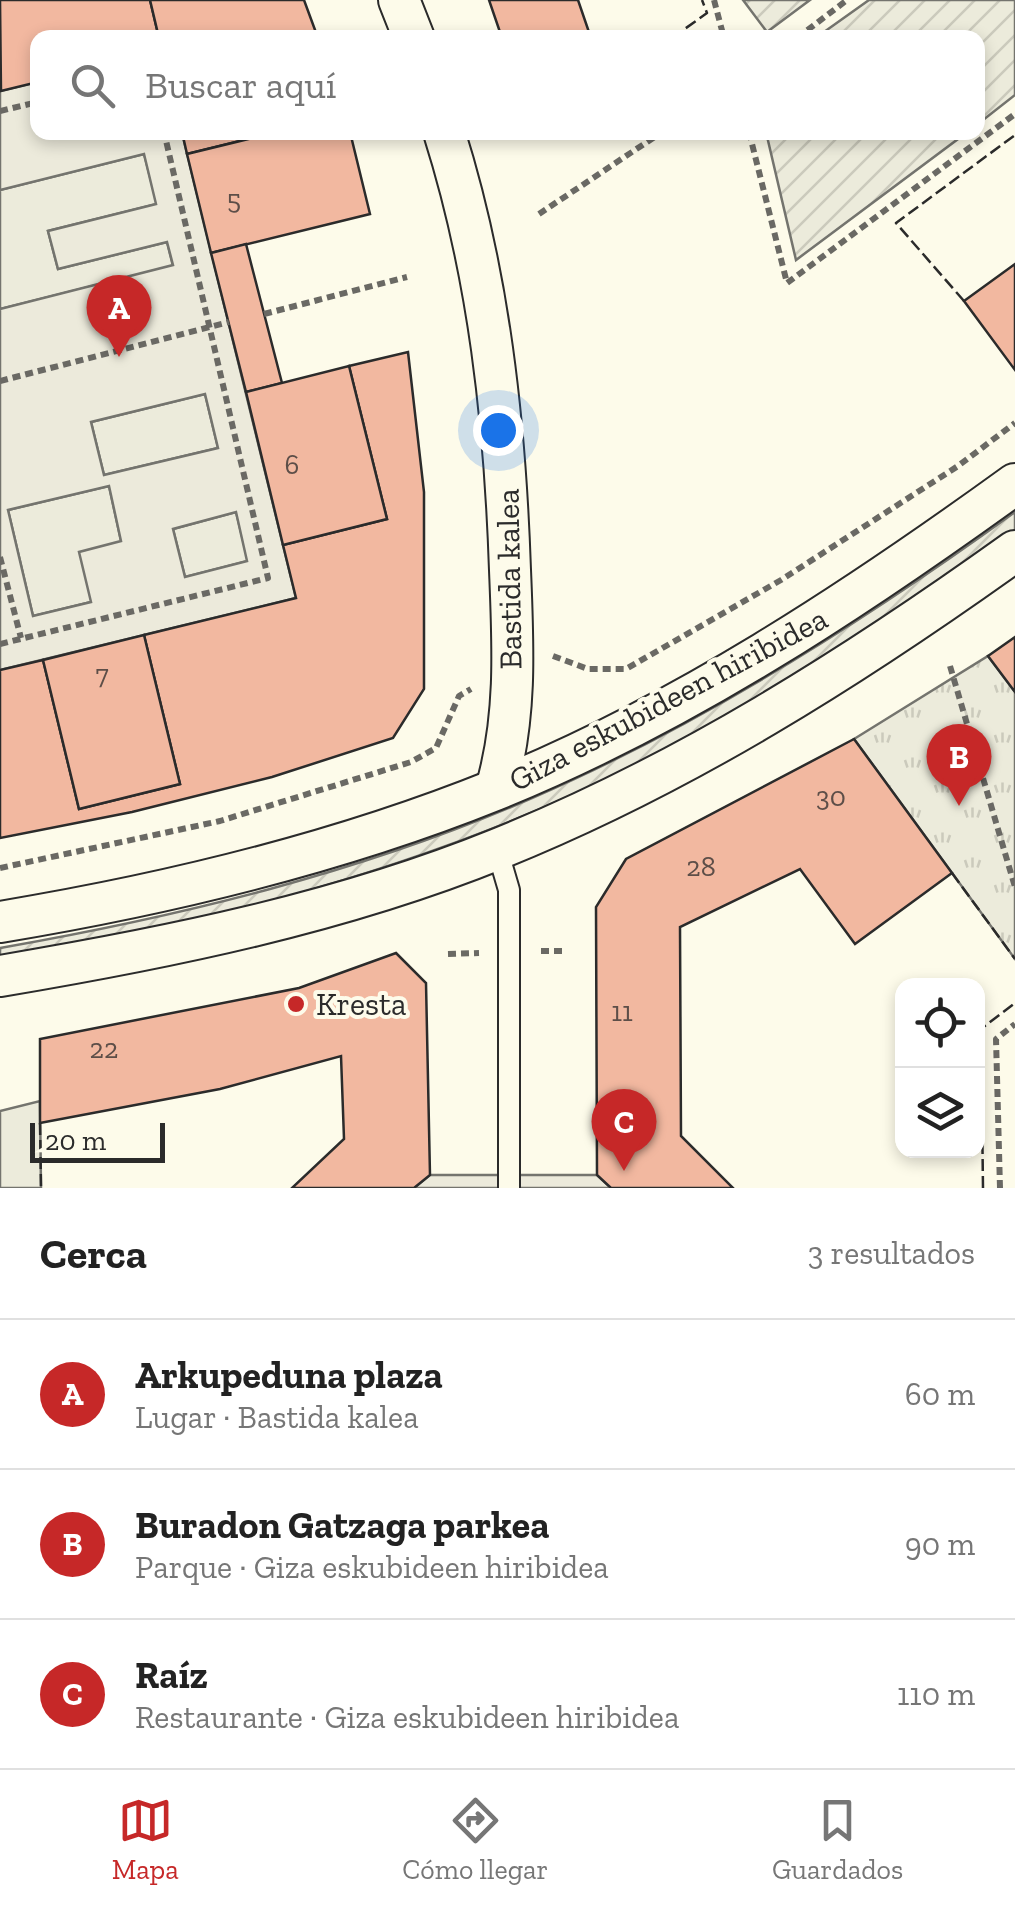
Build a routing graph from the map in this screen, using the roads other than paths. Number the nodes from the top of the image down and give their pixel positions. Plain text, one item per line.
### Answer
1 (399, 0) edge
2 (411, 30) edge
3 (446, 140) edge
4 (1015, 484) edge
5 (1015, 551) edge
6 (496, 789) junction
7 (497, 850) junction
8 (0, 922) edge
9 (0, 976) edge
10 (509, 1188) edge

1 - 2 street
3 - 6 street, Bastida kalea
4 - 6 street, Giza eskubideen hiribidea
5 - 7 street, Giza eskubideen hiribidea
6 - 8 street, Giza eskubideen hiribidea
7 - 9 street, Giza eskubideen hiribidea
7 - 10 lane

